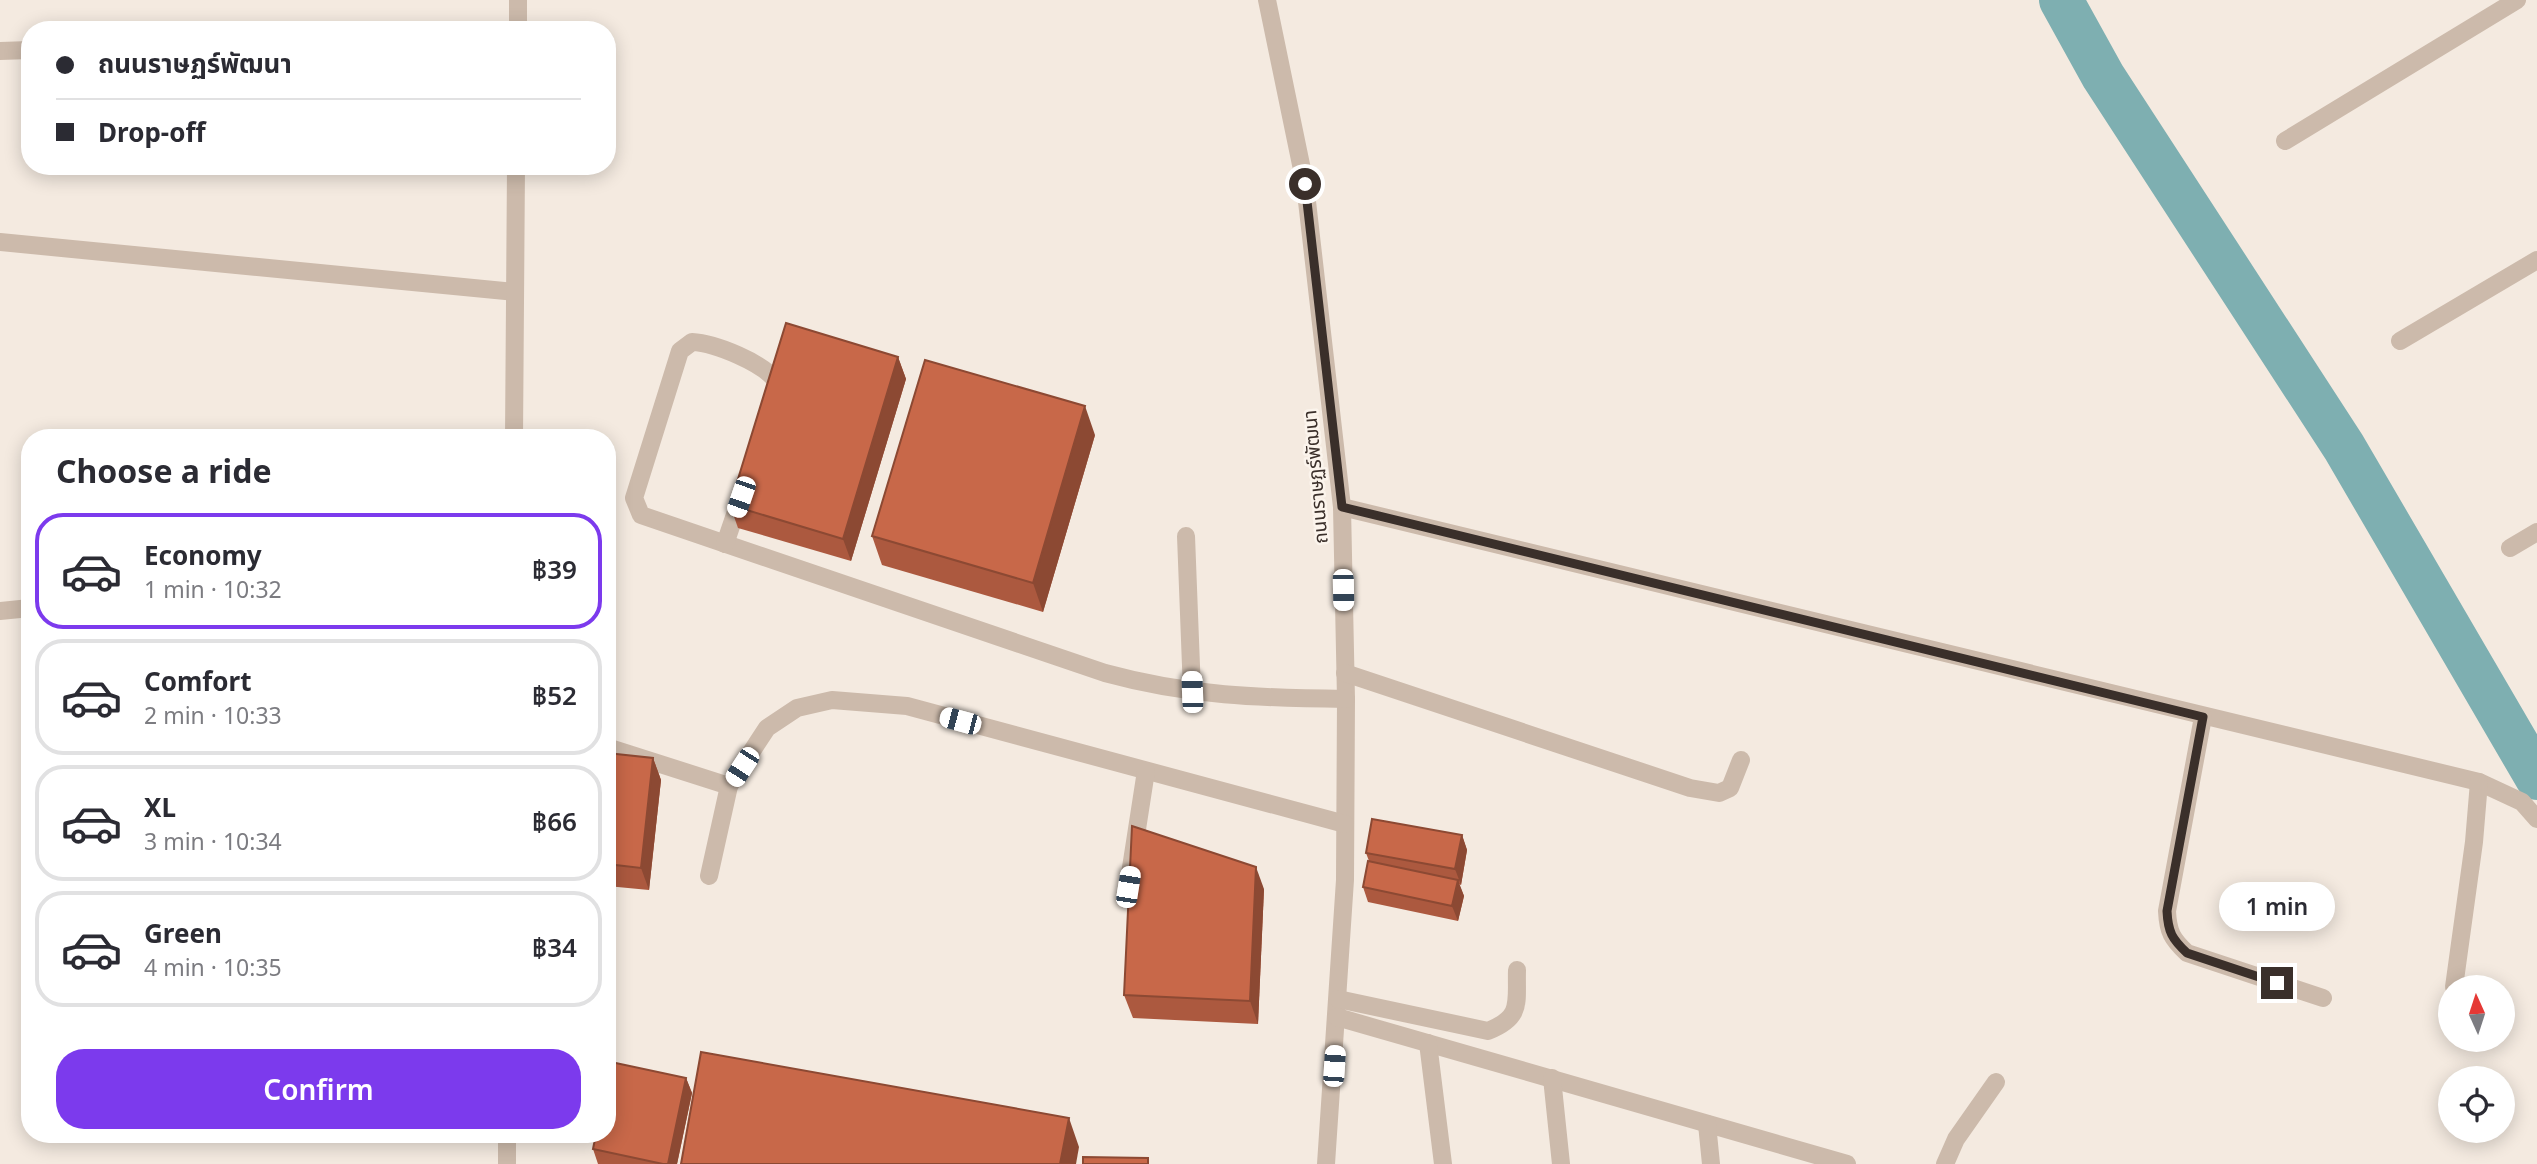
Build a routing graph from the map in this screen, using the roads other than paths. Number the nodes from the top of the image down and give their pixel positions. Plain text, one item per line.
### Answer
1 (518, 0) edge
2 (1267, 0) edge
3 (2517, 0) edge
4 (518, 21) edge
5 (21, 50) edge
6 (0, 51) edge
7 (2285, 141) dead end
8 (516, 175) edge
9 (0, 242) edge
10 (2537, 260) edge
11 (515, 292) junction
12 (2400, 341) dead end
13 (770, 416) edge
14 (514, 429) edge
15 (747, 480) edge
16 (1342, 507) junction
17 (2537, 532) edge
18 (1186, 536) dead end
19 (725, 544) junction
20 (2510, 548) dead end
21 (21, 609) edge
22 (0, 611) edge
23 (1345, 673) junction
24 (1192, 692) junction
25 (1346, 699) junction
26 (2203, 717) junction
27 (616, 750) edge
28 (1741, 760) dead end
29 (1146, 771) junction
30 (2479, 782) junction
31 (729, 786) junction
32 (2537, 819) edge
33 (1345, 824) junction
34 (709, 876) dead end
35 (1128, 887) edge
36 (1517, 970) dead end
37 (2456, 975) edge
38 (2323, 998) dead end
39 (1338, 1008) junction
40 (1428, 1043) junction
41 (1552, 1078) junction
42 (1996, 1082) dead end
43 (1707, 1124) junction
44 (507, 1143) edge
45 (507, 1164) edge
46 (1326, 1164) edge
47 (1443, 1164) edge
48 (1561, 1164) edge
49 (1711, 1164) edge
50 (1847, 1164) edge
51 (1945, 1164) edge

1 - 4 street
2 - 16 street, ถนนราษฏร์พัฒนา
3 - 7 street
5 - 6 street
8 - 11 street
9 - 11 street
10 - 12 street
11 - 14 street
13 - 19 street
15 - 19 street
16 - 23 street, ถนนราษฏร์พัฒนา
16 - 26 street
17 - 20 street
18 - 24 street
19 - 24 street
21 - 22 street
23 - 25 street, ถนนราษฏร์พัฒนา
23 - 28 street
24 - 25 street
25 - 33 street, ถนนราษฏร์พัฒนา
26 - 30 street
26 - 38 street
27 - 31 street
29 - 31 street
29 - 33 street
29 - 35 street
30 - 32 street
30 - 37 street
31 - 34 street
33 - 39 street, ถนนราษฏร์พัฒนา
36 - 39 street
39 - 40 street
39 - 46 street, ถนนราษฏร์พัฒนา
40 - 41 street
40 - 47 street
41 - 43 street
41 - 48 street
42 - 51 street
43 - 49 street
43 - 50 street
44 - 45 street

